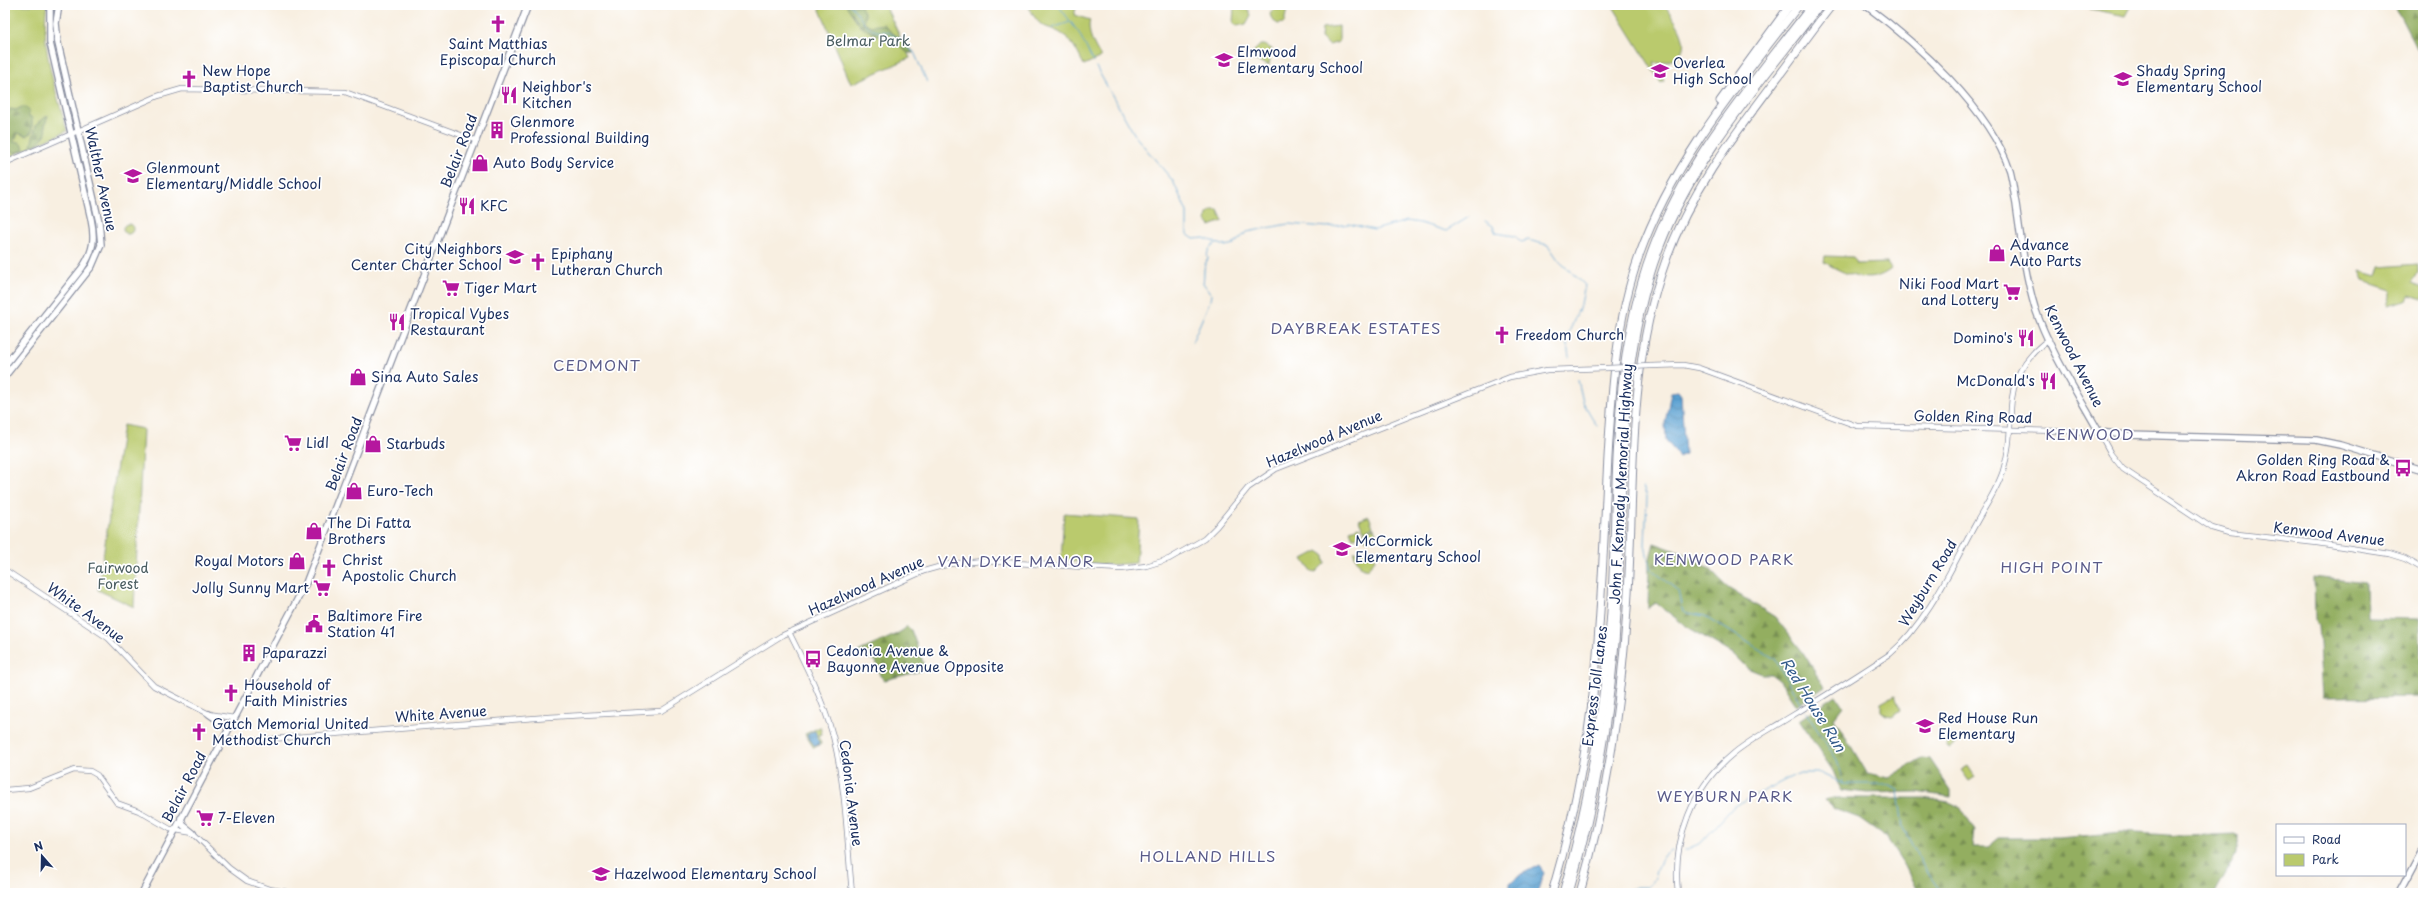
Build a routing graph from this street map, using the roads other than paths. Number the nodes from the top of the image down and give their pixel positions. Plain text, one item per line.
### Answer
1 (50, 5) edge
2 (59, 5) edge
3 (528, 5) edge
4 (1790, 5) edge
5 (1799, 5) edge
6 (1812, 5) edge
7 (1820, 5) edge
8 (1832, 5) edge
9 (1838, 5) edge
10 (1865, 5) edge
11 (1776, 79) junction
12 (79, 131) junction
13 (71, 134) junction
14 (477, 141) junction
15 (5, 163) edge
16 (1681, 166) junction
17 (2049, 339) junction
18 (5, 364) edge
19 (1650, 366) joint
20 (5, 376) edge
21 (2009, 430) junction
22 (2099, 432) junction
23 (2423, 470) edge
24 (2423, 569) edge
25 (5, 570) edge
26 (790, 632) junction
27 (661, 711) joint
28 (209, 714) junction
29 (234, 718) junction
30 (229, 728) junction
31 (223, 740) junction
32 (5, 790) edge
33 (182, 818) junction
34 (176, 829) junction
35 (193, 833) junction
36 (2423, 848) edge
37 (142, 893) edge
38 (292, 893) edge
39 (852, 893) edge
40 (1552, 893) edge
41 (1563, 893) edge
42 (1569, 893) edge
43 (1580, 893) edge
44 (1678, 893) edge
45 (2399, 893) edge

1 - 13 main road, Walther Avenue
2 - 12 main road, Walther Avenue
3 - 14 main road, Belair Road
4 - 16 highway
5 - 16 highway, John F. Kennedy Memorial Highway
6 - 41 highway, Express Toll Lanes
7 - 42 highway, Express Toll Lanes
8 - 11 highway, John F. Kennedy Memorial Highway
9 - 11 highway
10 - 17 main road, Kenwood Avenue
11 - 43 highway, John F. Kennedy Memorial Highway
12 - 13 street
12 - 14 street
12 - 20 main road, Walther Avenue
13 - 15 street
13 - 18 main road, Walther Avenue
14 - 29 main road, Belair Road
16 - 40 highway, John F. Kennedy Memorial Highway
17 - 21 street, Weyburn Road
17 - 22 main road, Kenwood Avenue
19 - 21 street, Golden Ring Road
19 - 26 street, Hazelwood Avenue, bridge
21 - 22 street, Golden Ring Road
21 - 44 street, Weyburn Road
22 - 23 main road, Golden Ring Road
22 - 24 street, Kenwood Avenue
25 - 28 street, White Avenue
26 - 27 street, Hazelwood Avenue
26 - 39 street, Cedonia Avenue
27 - 31 street, White Avenue
28 - 29 street, White Avenue
28 - 30 main road
29 - 30 main road, Belair Road
30 - 31 main road, Belair Road
31 - 33 main road, Belair Road
32 - 34 street
33 - 34 main road, Belair Road
33 - 35 main road
34 - 35 street
34 - 37 main road, Belair Road
35 - 38 street
36 - 45 main road

